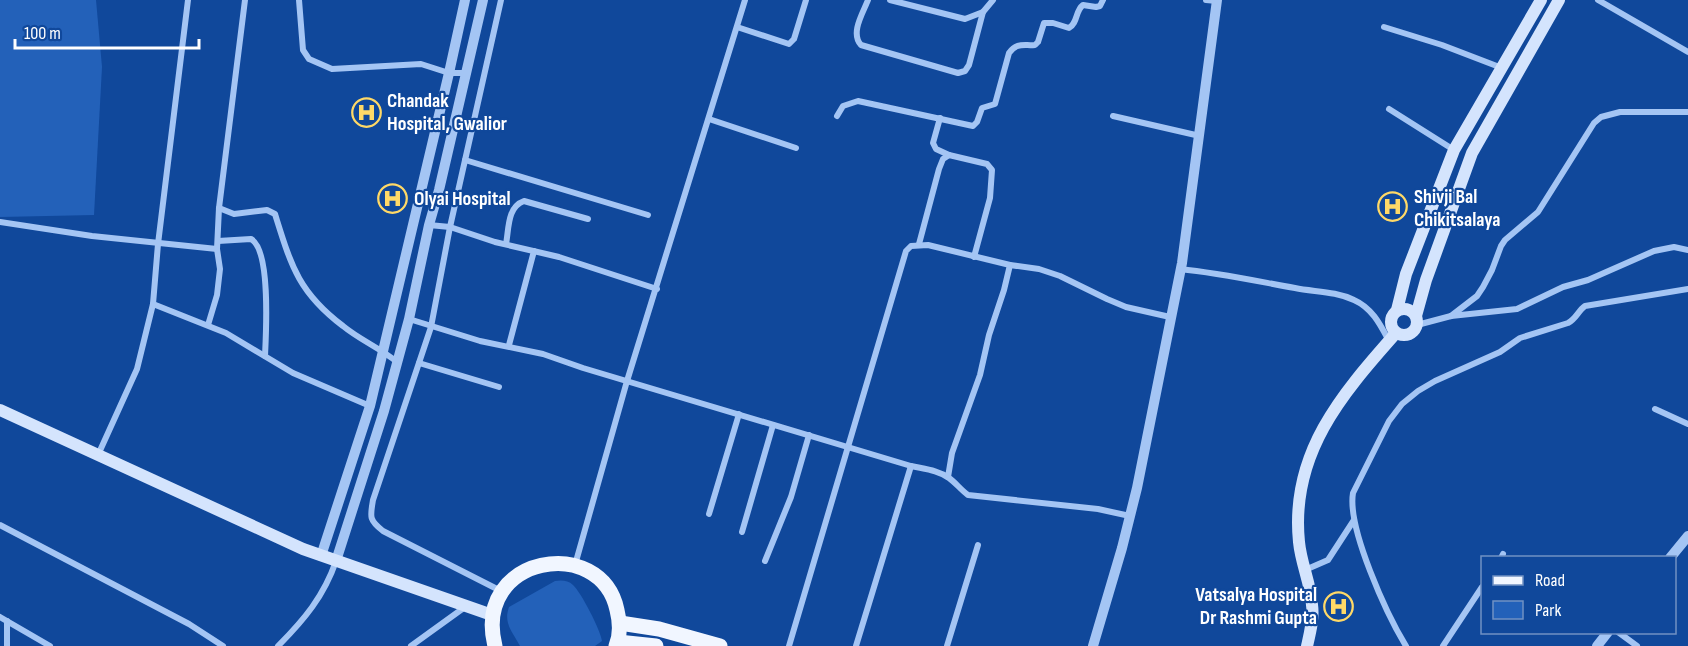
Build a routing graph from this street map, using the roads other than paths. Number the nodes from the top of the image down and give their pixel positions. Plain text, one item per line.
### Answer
1 (188, 0) edge
2 (245, 0) edge
3 (299, 0) edge
4 (465, 0) edge
5 (483, 0) edge
6 (501, 0) edge
7 (745, 0) edge
8 (806, 0) edge
9 (868, 0) edge
10 (890, 0) edge
11 (993, 0) edge
12 (1103, 0) edge
13 (1213, 0) edge
14 (1541, 0) edge
15 (1559, 0) edge
16 (1598, 0) edge
17 (983, 12) junction
18 (737, 27) junction
19 (1384, 27) dead end
20 (1688, 52) edge
21 (1502, 68) junction
22 (449, 73) junction
23 (466, 73) junction
24 (1389, 109) dead end
25 (1688, 112) edge
26 (837, 116) dead end
27 (1113, 116) dead end
28 (709, 118) junction
29 (940, 118) junction
30 (1200, 136) junction
31 (796, 148) dead end
32 (1454, 150) junction
33 (949, 155) junction
34 (465, 160) junction
35 (219, 208) junction
36 (648, 215) dead end
37 (588, 219) dead end
38 (0, 222) edge
39 (429, 225) junction
40 (450, 227) junction
41 (218, 241) junction
42 (158, 244) junction
43 (506, 244) junction
44 (919, 244) junction
45 (218, 249) junction
46 (1688, 249) edge
47 (534, 251) junction
48 (974, 257) junction
49 (1010, 265) junction
50 (1180, 269) junction
51 (657, 289) junction
52 (1688, 289) edge
53 (153, 304) junction
54 (1397, 310) junction
55 (1451, 316) junction
56 (1170, 317) junction
57 (409, 319) junction
58 (1416, 321) junction
59 (208, 325) junction
60 (431, 327) junction
61 (1393, 337) junction
62 (509, 345) junction
63 (383, 350) junction
64 (265, 356) junction
65 (397, 362) junction
66 (419, 363) junction
67 (627, 381) junction
68 (499, 387) dead end
69 (370, 406) junction
70 (1655, 409) dead end
71 (0, 410) edge
72 (739, 414) junction
73 (773, 424) junction
74 (1688, 424) edge
75 (809, 435) junction
76 (849, 447) junction
77 (98, 455) junction
78 (911, 466) junction
79 (948, 477) junction
80 (709, 514) dead end
81 (1130, 516) junction
82 (1353, 520) junction
83 (0, 525) edge
84 (742, 532) dead end
85 (1687, 538) edge
86 (978, 545) dead end
87 (321, 556) junction
88 (1672, 556) edge
89 (336, 561) junction
90 (765, 561) dead end
91 (575, 565) junction
92 (1305, 570) junction
93 (1481, 589) edge
94 (502, 591) junction
95 (466, 606) junction
96 (492, 615) junction
97 (0, 617) edge
98 (7, 621) junction
99 (620, 623) junction
100 (1607, 634) edge
101 (1619, 634) edge
102 (617, 644) edge
103 (7, 646) edge
104 (50, 646) edge
105 (223, 646) edge
106 (278, 646) edge
107 (411, 646) edge
108 (495, 646) edge
109 (656, 646) edge
110 (720, 646) edge
111 (789, 646) edge
112 (856, 646) edge
113 (947, 646) edge
114 (1093, 646) edge
115 (1307, 646) edge
116 (1406, 646) edge
117 (1443, 646) edge
118 (1597, 646) edge
119 (1636, 646) edge

1 - 42 street
2 - 35 street
3 - 22 street
4 - 22 street
5 - 23 street
6 - 34 street
7 - 18 street
8 - 18 street
9 - 17 street
10 - 17 street
11 - 17 street
12 - 29 street
13 - 30 street
14 - 21 main road
15 - 58 main road
16 - 20 street
18 - 28 street
19 - 21 street
21 - 32 main road
22 - 23 street
22 - 63 street
23 - 39 street
24 - 32 street
25 - 55 street
26 - 29 street
27 - 30 street
28 - 31 street
28 - 51 street
29 - 33 street
30 - 50 street
32 - 54 main road
33 - 44 street
33 - 48 street
34 - 36 street
34 - 40 street
35 - 41 street
35 - 63 street
37 - 43 street
38 - 42 street
39 - 40 street
39 - 57 street
40 - 43 street
40 - 60 street
41 - 45 street
41 - 64 street
42 - 45 street
42 - 53 street
43 - 47 street
44 - 48 street
44 - 76 street
45 - 59 street
46 - 55 street
47 - 51 street
47 - 62 street
48 - 49 street
49 - 56 street
49 - 79 street
50 - 56 street
50 - 61 street
51 - 67 street
52 - 82 street
53 - 59 street
53 - 77 street
54 - 58 main road
54 - 61 main road
55 - 58 street
56 - 81 street
57 - 60 street
57 - 65 street
58 - 61 main road
59 - 64 street
60 - 62 street
60 - 66 street
61 - 92 main road
62 - 67 street
63 - 65 street
63 - 69 street
64 - 69 street
65 - 89 street
66 - 68 street
66 - 94 street
67 - 72 street
67 - 91 street
69 - 87 street
70 - 74 street
71 - 77 main road
72 - 73 street
72 - 80 street
73 - 75 street
73 - 84 street
75 - 76 street
75 - 90 street
76 - 78 street
76 - 111 street
77 - 87 main road
78 - 79 street
78 - 112 street
79 - 81 street
81 - 114 street
82 - 92 street
82 - 116 street
83 - 105 street
85 - 88 street
86 - 113 street
87 - 89 main road
89 - 95 main road
89 - 106 street
91 - 94 main road
91 - 99 main road
92 - 115 main road
93 - 117 street
94 - 96 main road
95 - 96 main road
95 - 107 street
96 - 108 main road
97 - 98 street
98 - 103 street
98 - 104 street
99 - 102 main road
99 - 110 main road
100 - 118 street
101 - 119 street
102 - 109 main road

